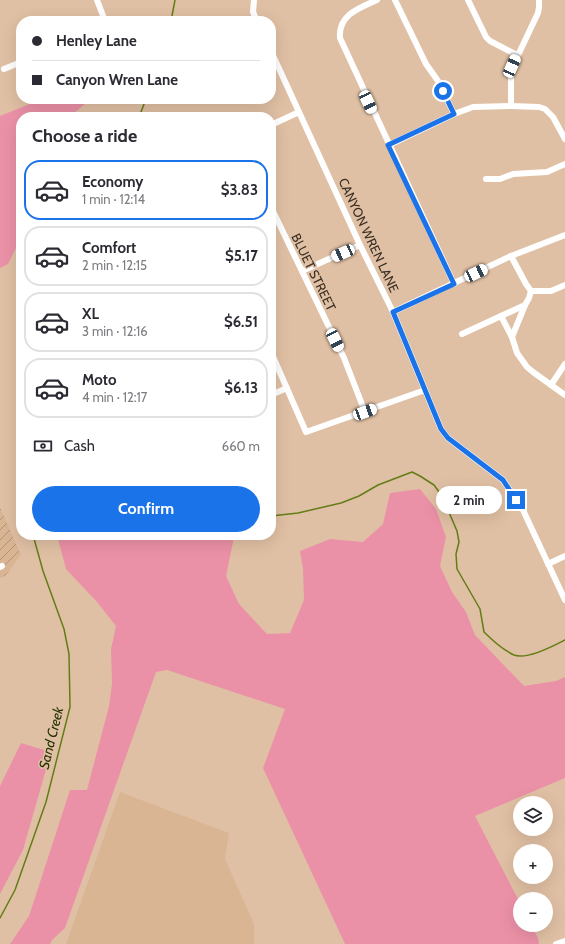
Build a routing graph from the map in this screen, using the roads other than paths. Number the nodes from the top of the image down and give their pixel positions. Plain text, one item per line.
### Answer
1 (97, 0) edge
2 (254, 0) edge
3 (377, 0) edge
4 (395, 0) edge
5 (468, 0) edge
6 (539, 0) edge
7 (103, 16) edge
8 (255, 16) edge
9 (517, 55) junction
10 (276, 62) edge
11 (16, 64) edge
12 (4, 69) dead end
13 (511, 106) junction
14 (300, 112) junction
15 (454, 114) junction
16 (276, 123) edge
17 (565, 139) edge
18 (388, 145) junction
19 (565, 164) edge
20 (486, 179) dead end
21 (276, 217) edge
22 (565, 235) edge
23 (360, 245) junction
24 (511, 256) junction
25 (302, 271) junction
26 (454, 284) junction
27 (565, 285) edge
28 (531, 291) junction
29 (525, 305) junction
30 (393, 312) junction
31 (501, 316) junction
32 (462, 334) dead end
33 (512, 337) junction
34 (276, 363) edge
35 (565, 364) edge
36 (551, 385) junction
37 (287, 388) junction
38 (425, 390) junction
39 (276, 393) edge
40 (565, 395) edge
41 (365, 412) junction
42 (565, 556) edge
43 (548, 564) junction
44 (565, 600) edge
45 (565, 941) edge
46 (556, 944) edge

1 - 7 street
2 - 8 street
3 - 18 street
4 - 15 street
5 - 9 street
6 - 9 street
9 - 13 street
10 - 14 street, CANYON WREN LANE
11 - 12 street
13 - 15 street
13 - 17 street
14 - 16 street
14 - 23 street, CANYON WREN LANE
15 - 18 street
18 - 26 street
19 - 20 street
21 - 25 street, BLUET STREET
22 - 24 street
23 - 25 street
23 - 30 street, CANYON WREN LANE
24 - 26 street
24 - 28 street
25 - 41 street, BLUET STREET
26 - 30 street
27 - 28 street
28 - 29 street
29 - 31 street
29 - 33 street
30 - 38 street, CANYON WREN LANE
31 - 32 street
31 - 33 street
33 - 36 street
34 - 37 street
35 - 36 street
36 - 40 street
37 - 39 street
37 - 41 street
38 - 41 street
38 - 43 street, CANYON WREN LANE
42 - 43 street
43 - 44 street, CANYON WREN LANE
45 - 46 street

